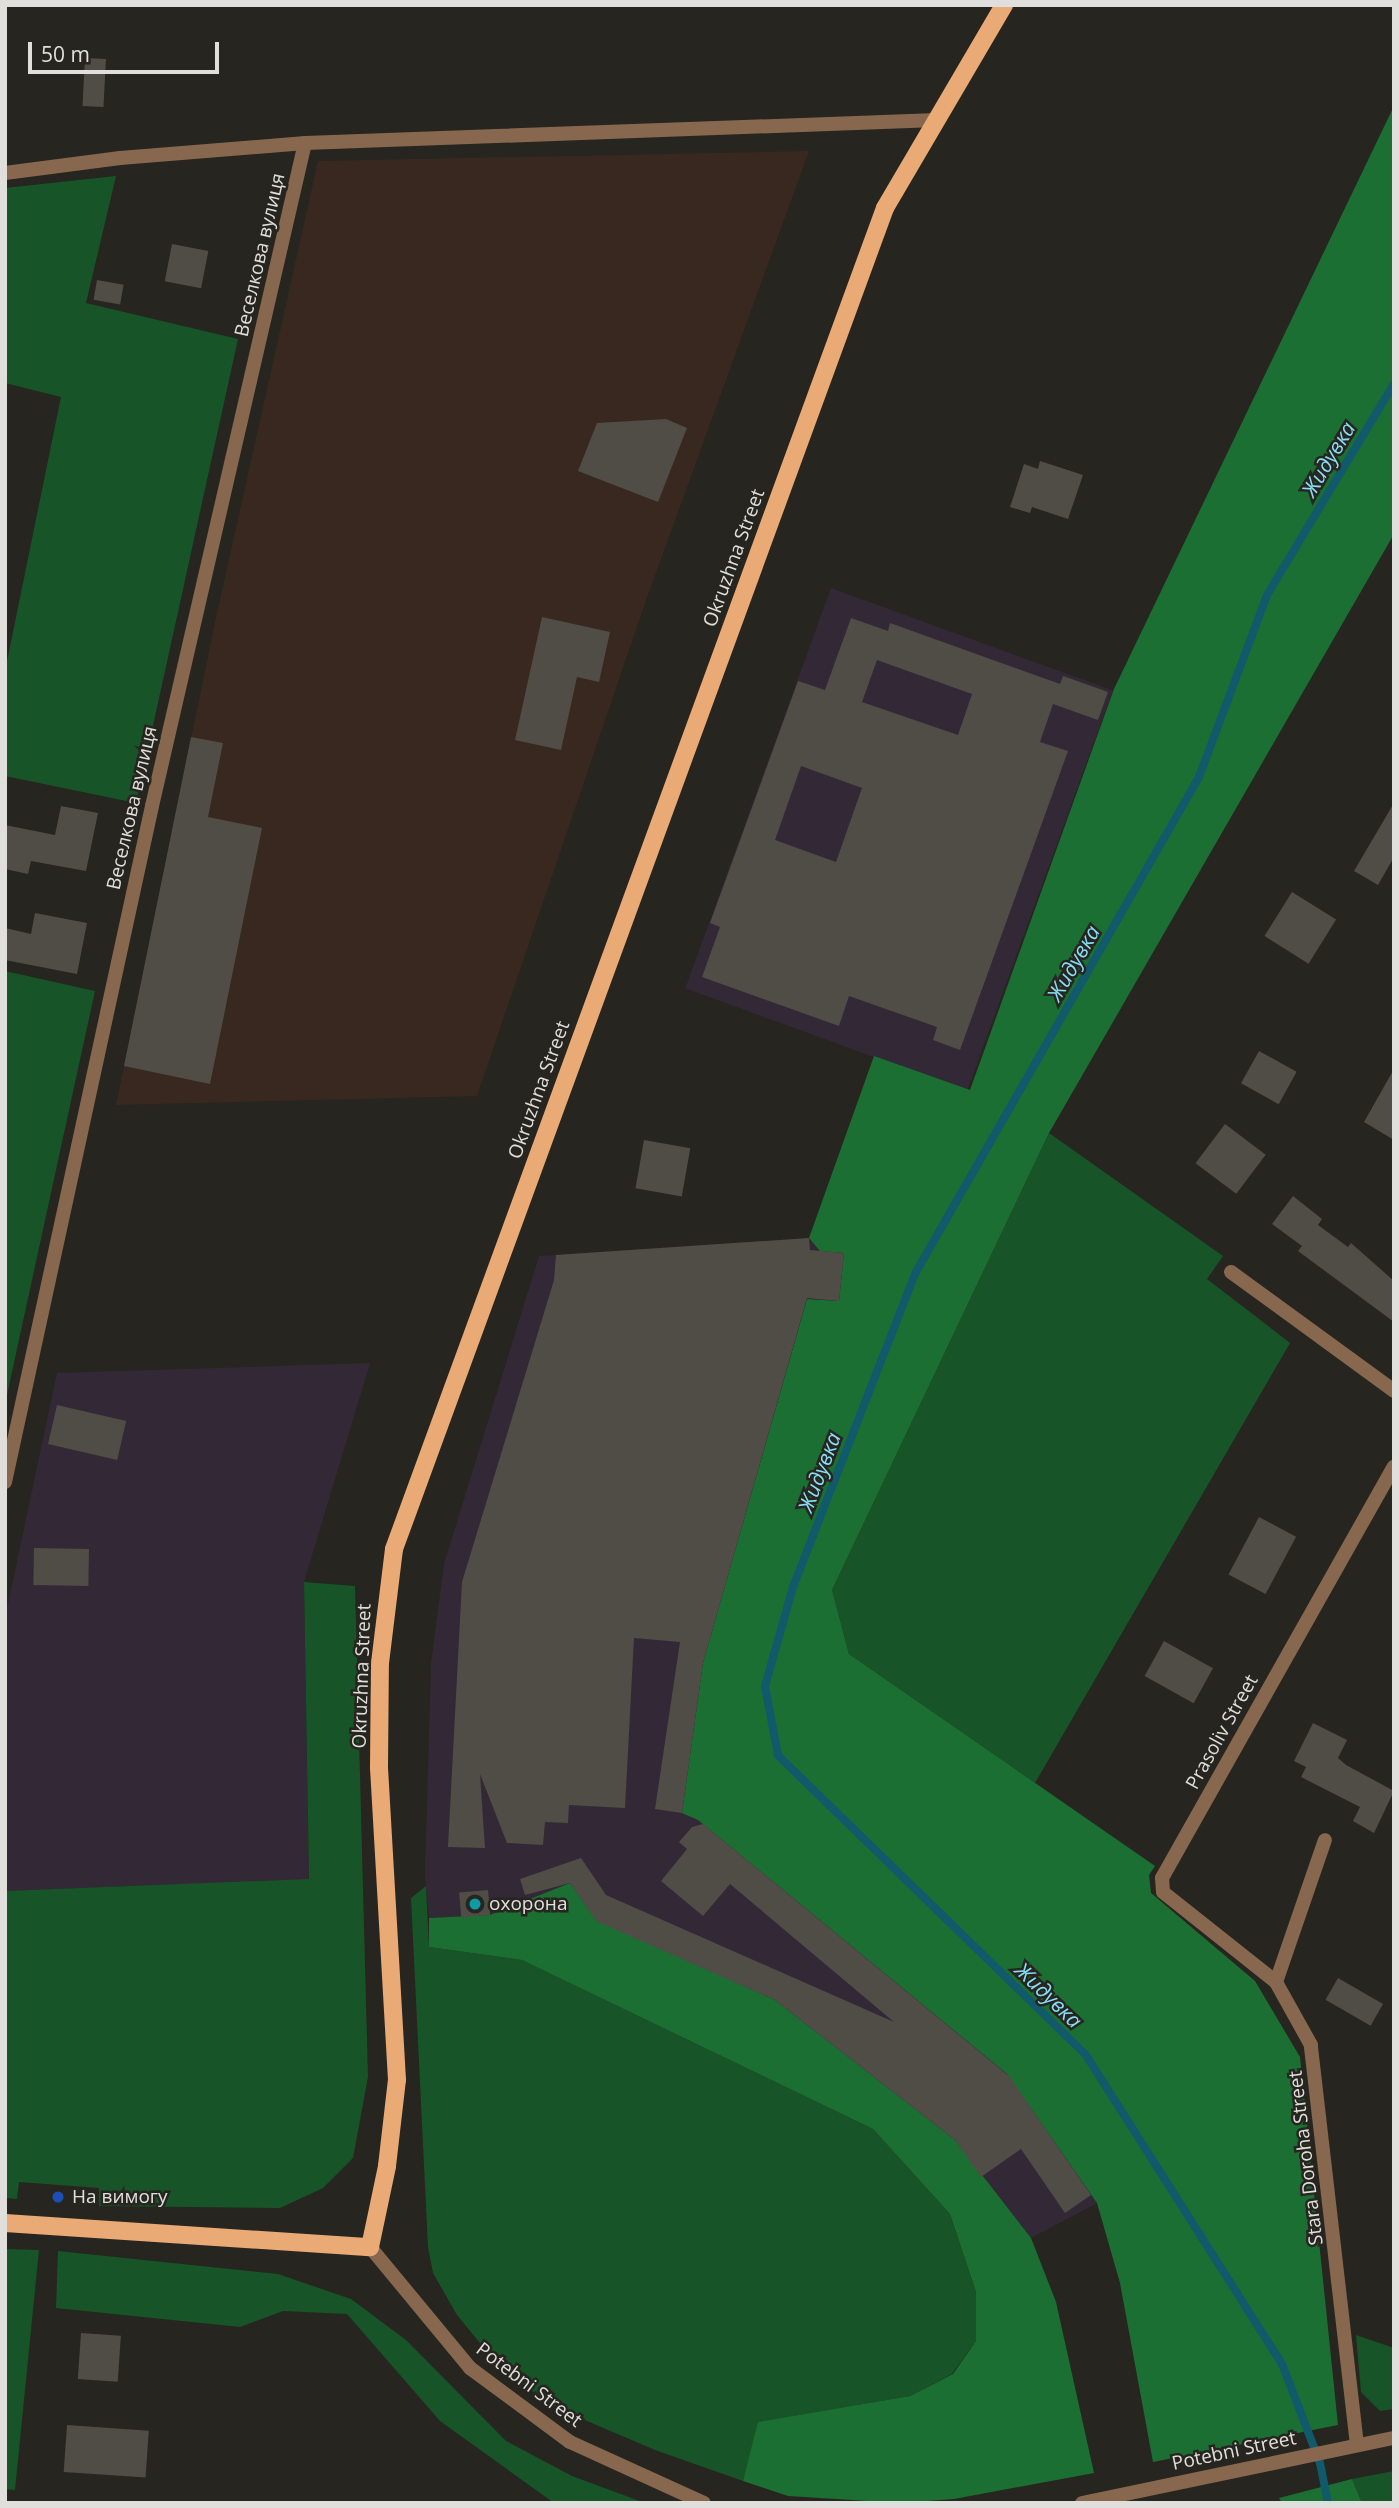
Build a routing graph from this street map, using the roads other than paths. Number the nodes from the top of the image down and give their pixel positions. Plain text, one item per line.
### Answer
1 (1004, 5) edge
2 (936, 120) junction
3 (306, 143) junction
4 (5, 173) edge
5 (1231, 1272) dead end
6 (1394, 1391) edge
7 (1394, 1467) edge
8 (5, 1482) edge
9 (1325, 1840) dead end
10 (1276, 1982) junction
11 (5, 2224) edge
12 (370, 2247) junction
13 (1394, 2438) edge
14 (1357, 2445) junction
15 (705, 2503) edge
16 (1082, 2503) edge

1 - 2 main road, Okruzhna Street
2 - 3 street
2 - 12 main road, Okruzhna Street
3 - 4 street
3 - 8 street, Веселкова вулиця
5 - 6 street
7 - 10 street, Prasoliv Street
9 - 10 street
10 - 14 street, Stara Doroha Street
11 - 12 main road
12 - 15 street, Potebni Street
13 - 14 street, Potebni Street
14 - 16 street, Potebni Street

